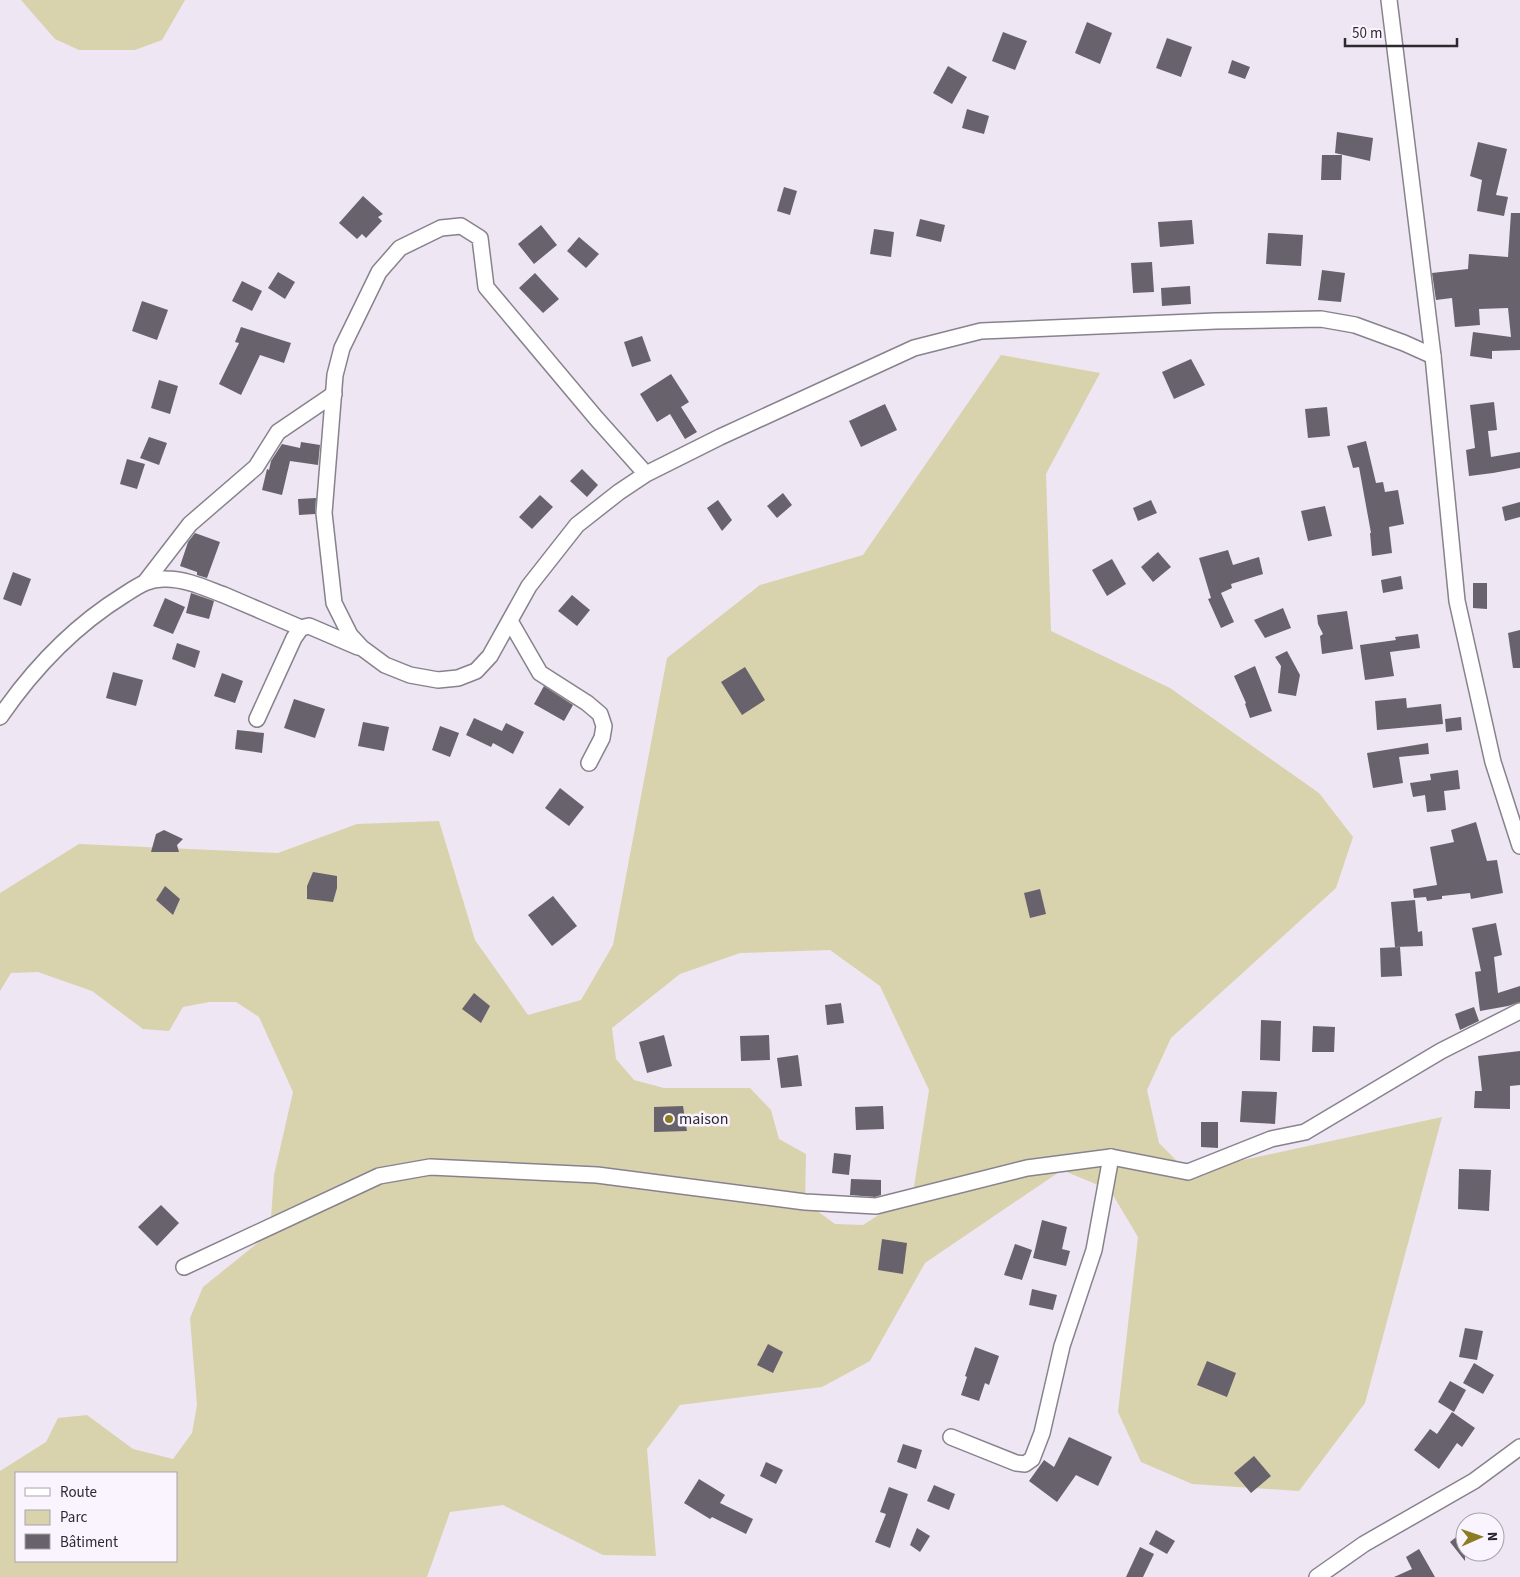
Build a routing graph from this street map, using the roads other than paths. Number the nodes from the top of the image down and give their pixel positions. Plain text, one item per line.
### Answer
1 (1389, 0) edge
2 (1432, 356) junction
3 (334, 394) junction
4 (646, 474) junction
5 (146, 581) junction
6 (510, 621) junction
7 (301, 628) junction
8 (362, 648) junction
9 (0, 716) edge
10 (258, 719) dead end
11 (589, 763) dead end
12 (1520, 846) edge
13 (1520, 1010) edge
14 (1110, 1157) junction
15 (184, 1267) dead end
16 (951, 1437) dead end
17 (1520, 1447) edge
18 (1317, 1577) edge

1 - 2 street
2 - 4 street
2 - 12 street
3 - 4 street
3 - 5 street
3 - 8 street
4 - 6 street
5 - 7 street
5 - 9 street
6 - 8 street
6 - 11 street
7 - 8 street
7 - 10 street
13 - 14 street
14 - 15 street
14 - 16 street
17 - 18 street

